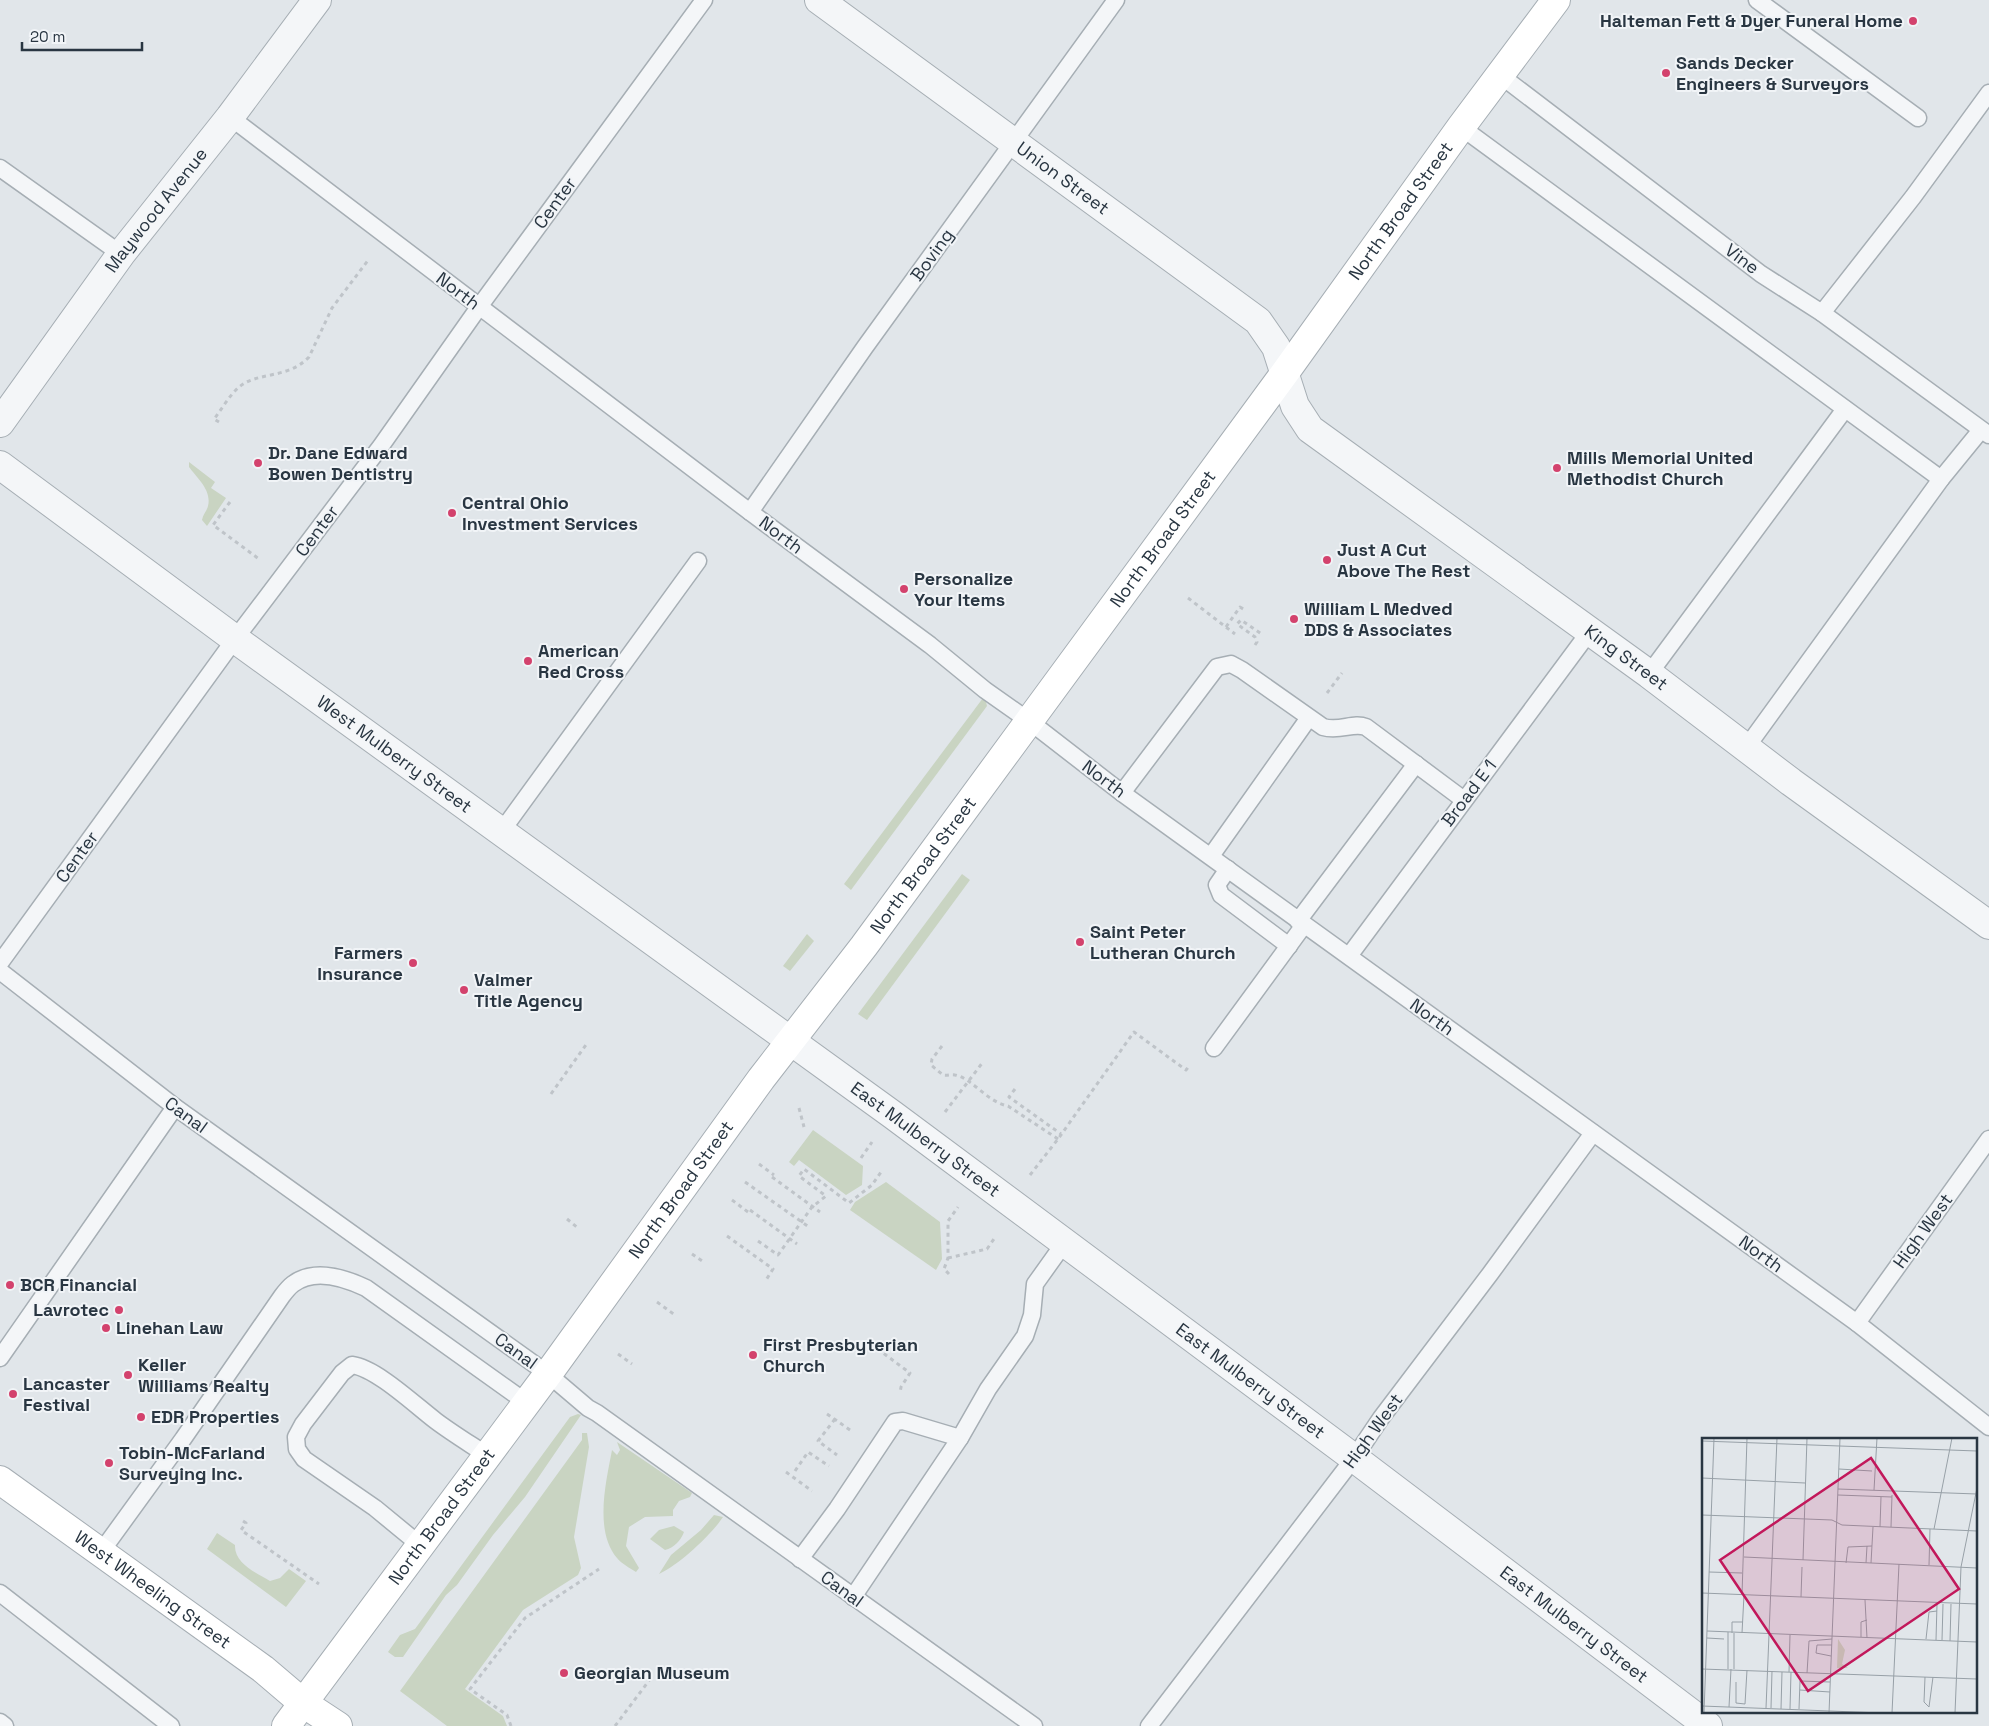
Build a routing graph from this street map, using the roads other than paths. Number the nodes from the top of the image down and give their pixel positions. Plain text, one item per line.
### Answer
1 (317, 0) edge
2 (704, 0) edge
3 (819, 0) edge
4 (1116, 0) edge
5 (1556, 0) edge
6 (1757, 0) edge
7 (1500, 75) junction
8 (1989, 93) edge
9 (230, 117) junction
10 (1918, 118) dead end
11 (1461, 127) junction
12 (1014, 142) junction
13 (0, 168) edge
14 (121, 254) junction
15 (479, 307) junction
16 (1822, 313) junction
17 (1284, 374) junction
18 (1845, 409) junction
19 (0, 423) edge
20 (1985, 432) edge
21 (0, 466) edge
22 (1941, 479) junction
23 (750, 512) junction
24 (698, 560) dead end
25 (1590, 631) junction
26 (235, 639) junction
27 (1649, 674) junction
28 (1308, 718) junction
29 (1029, 721) junction
30 (1746, 748) junction
31 (1416, 764) junction
32 (1122, 793) junction
33 (1464, 800) junction
34 (500, 832) junction
35 (1211, 856) junction
36 (1228, 868) junction
37 (1301, 923) junction
38 (1989, 925) edge
39 (1289, 946) junction
40 (1349, 956) junction
41 (0, 963) edge
42 (0, 971) edge
43 (791, 1041) junction
44 (1214, 1048) dead end
45 (175, 1107) junction
46 (1592, 1133) junction
47 (1989, 1140) edge
48 (1065, 1242) junction
49 (1857, 1323) junction
50 (0, 1358) edge
51 (548, 1374) junction
52 (527, 1402) junction
53 (1989, 1427) edge
54 (960, 1438) junction
55 (488, 1456) junction
56 (1354, 1458) junction
57 (0, 1480) edge
58 (420, 1545) junction
59 (102, 1552) junction
60 (800, 1559) junction
61 (0, 1593) edge
62 (852, 1597) junction
63 (303, 1703) junction
64 (0, 1722) edge
65 (1703, 1725) edge
66 (5, 1726) edge
67 (170, 1726) edge
68 (286, 1726) edge
69 (338, 1726) edge
70 (1034, 1726) edge
71 (1149, 1726) edge

1 - 9 street, Maywood Avenue
2 - 15 lane, Center
3 - 12 street, Union Street
4 - 12 lane, Boving
5 - 7 street, North Broad Street
6 - 10 lane
7 - 11 street, North Broad Street
7 - 16 lane, Vine
8 - 16 lane
9 - 14 street, Maywood Avenue
9 - 15 lane, North
11 - 17 street, North Broad Street
11 - 18 lane
12 - 17 street, Union Street
12 - 23 lane, Boving
13 - 14 lane
14 - 19 street, Maywood Avenue
15 - 23 lane, North
15 - 26 lane, Center
16 - 20 lane, Vine
17 - 25 street, King Street
17 - 29 street, North Broad Street
18 - 22 lane
18 - 27 lane
20 - 22 lane
21 - 26 street, West Mulberry Street
22 - 30 lane
23 - 29 lane, North
24 - 34 lane
25 - 27 street, King Street
25 - 33 lane, Broad E 1
26 - 34 street, West Mulberry Street
26 - 41 lane, Center
27 - 30 street, King Street
28 - 31 lane
28 - 32 lane
28 - 35 lane
29 - 32 lane, North
29 - 43 street, North Broad Street
30 - 38 street, King Street
31 - 33 lane
31 - 37 lane
32 - 35 lane, North
33 - 40 lane, Broad E 1
34 - 43 street, West Mulberry Street
35 - 36 lane, North
36 - 37 lane, North
36 - 39 lane
37 - 39 lane
37 - 40 lane, North
39 - 44 lane
40 - 46 lane, North
42 - 45 lane, Canal
43 - 48 street, East Mulberry Street
43 - 51 street, North Broad Street
45 - 50 lane
45 - 51 lane, Canal
46 - 49 lane, North
46 - 56 lane, High West
47 - 49 lane, High West
48 - 54 lane
48 - 56 street, East Mulberry Street
49 - 53 lane, North
51 - 52 street, North Broad Street
51 - 60 lane, Canal
52 - 55 street, North Broad Street
52 - 59 lane
54 - 60 lane
54 - 62 lane
55 - 58 street, North Broad Street
55 - 58 lane
56 - 65 street, East Mulberry Street
56 - 71 lane, High West
57 - 59 street, West Wheeling Street
58 - 63 street, North Broad Street
59 - 63 street, West Wheeling Street
60 - 62 lane, Canal
61 - 67 lane
62 - 70 lane, Canal
63 - 68 street, North Broad Street
63 - 69 street, West Wheeling Street
64 - 66 lane

